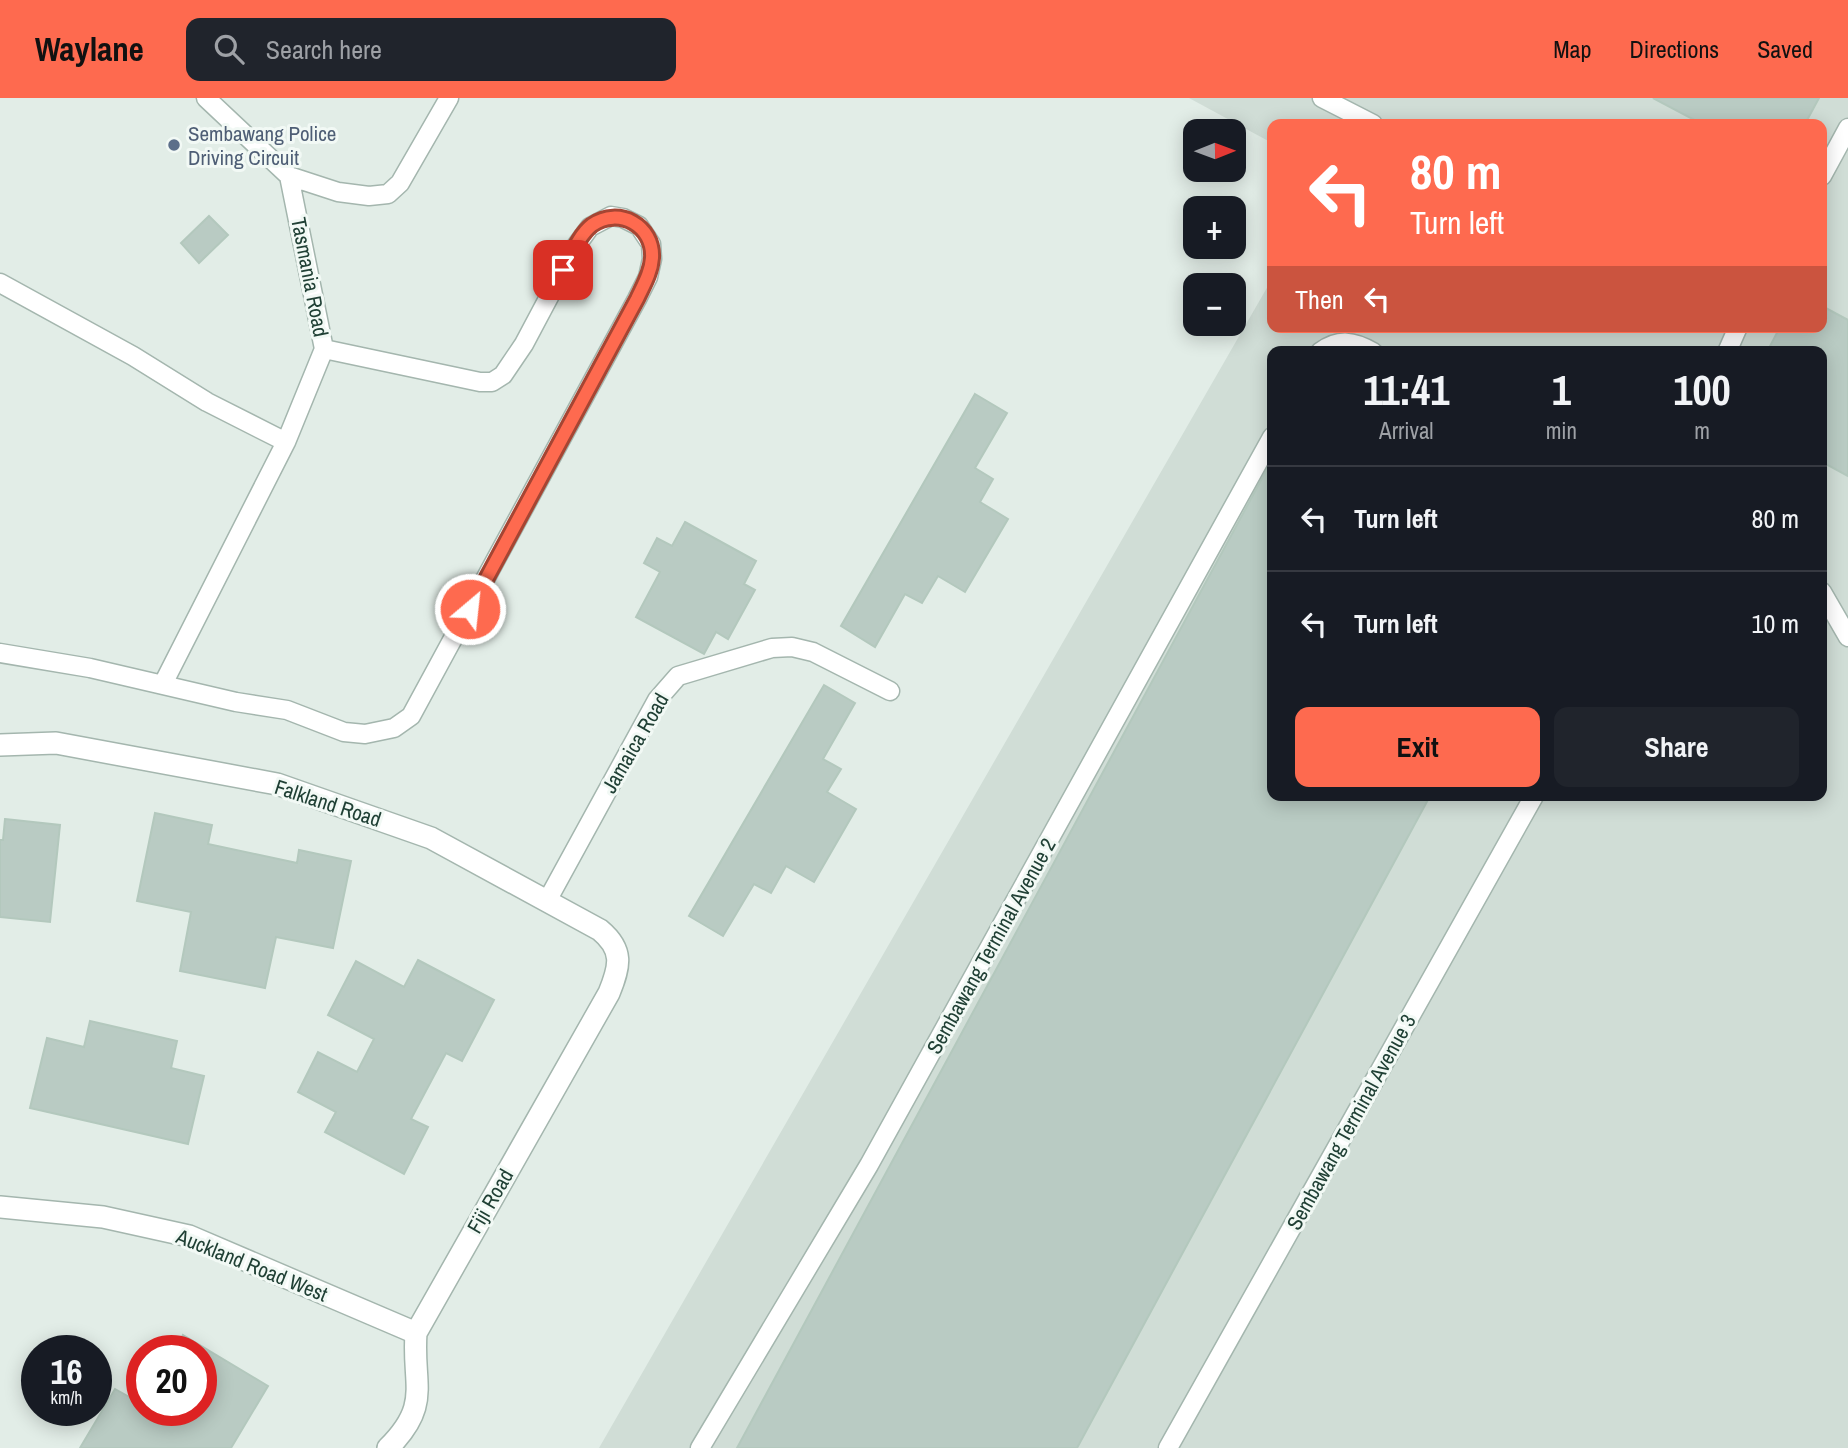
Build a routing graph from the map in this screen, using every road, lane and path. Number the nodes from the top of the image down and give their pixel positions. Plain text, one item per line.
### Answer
1 (206, 98) edge
2 (449, 98) edge
3 (1322, 98) edge
4 (1363, 119) edge
5 (1848, 128) edge
6 (1827, 167) edge
7 (289, 176) junction
8 (0, 283) edge
9 (1328, 346) edge
10 (1363, 346) edge
11 (324, 349) junction
12 (286, 442) junction
13 (1267, 446) edge
14 (1827, 601) edge
15 (1848, 637) edge
16 (0, 653) edge
17 (163, 684) junction
18 (890, 691) dead end
19 (0, 745) edge
20 (1531, 801) edge
21 (547, 901) junction
22 (618, 957) joint
23 (0, 1208) edge
24 (416, 1333) junction
25 (388, 1448) edge
26 (699, 1448) edge
27 (1168, 1448) edge

1 - 7 lane
2 - 7 lane, Tasmania Road
3 - 4 lane
5 - 6 lane
7 - 11 lane, Tasmania Road
8 - 12 lane
9 - 10 lane
11 - 12 lane, Tasmania Road
11 - 17 lane
12 - 17 lane, Tasmania Road
13 - 26 lane, Sembawang Terminal Avenue 2
14 - 15 lane
16 - 17 lane
18 - 21 lane, Jamaica Road
19 - 21 street, Falkland Road
20 - 27 lane, Sembawang Terminal Avenue 3
21 - 22 street, Falkland Road
22 - 24 street, Fiji Road
23 - 24 street, Auckland Road West
24 - 25 street

